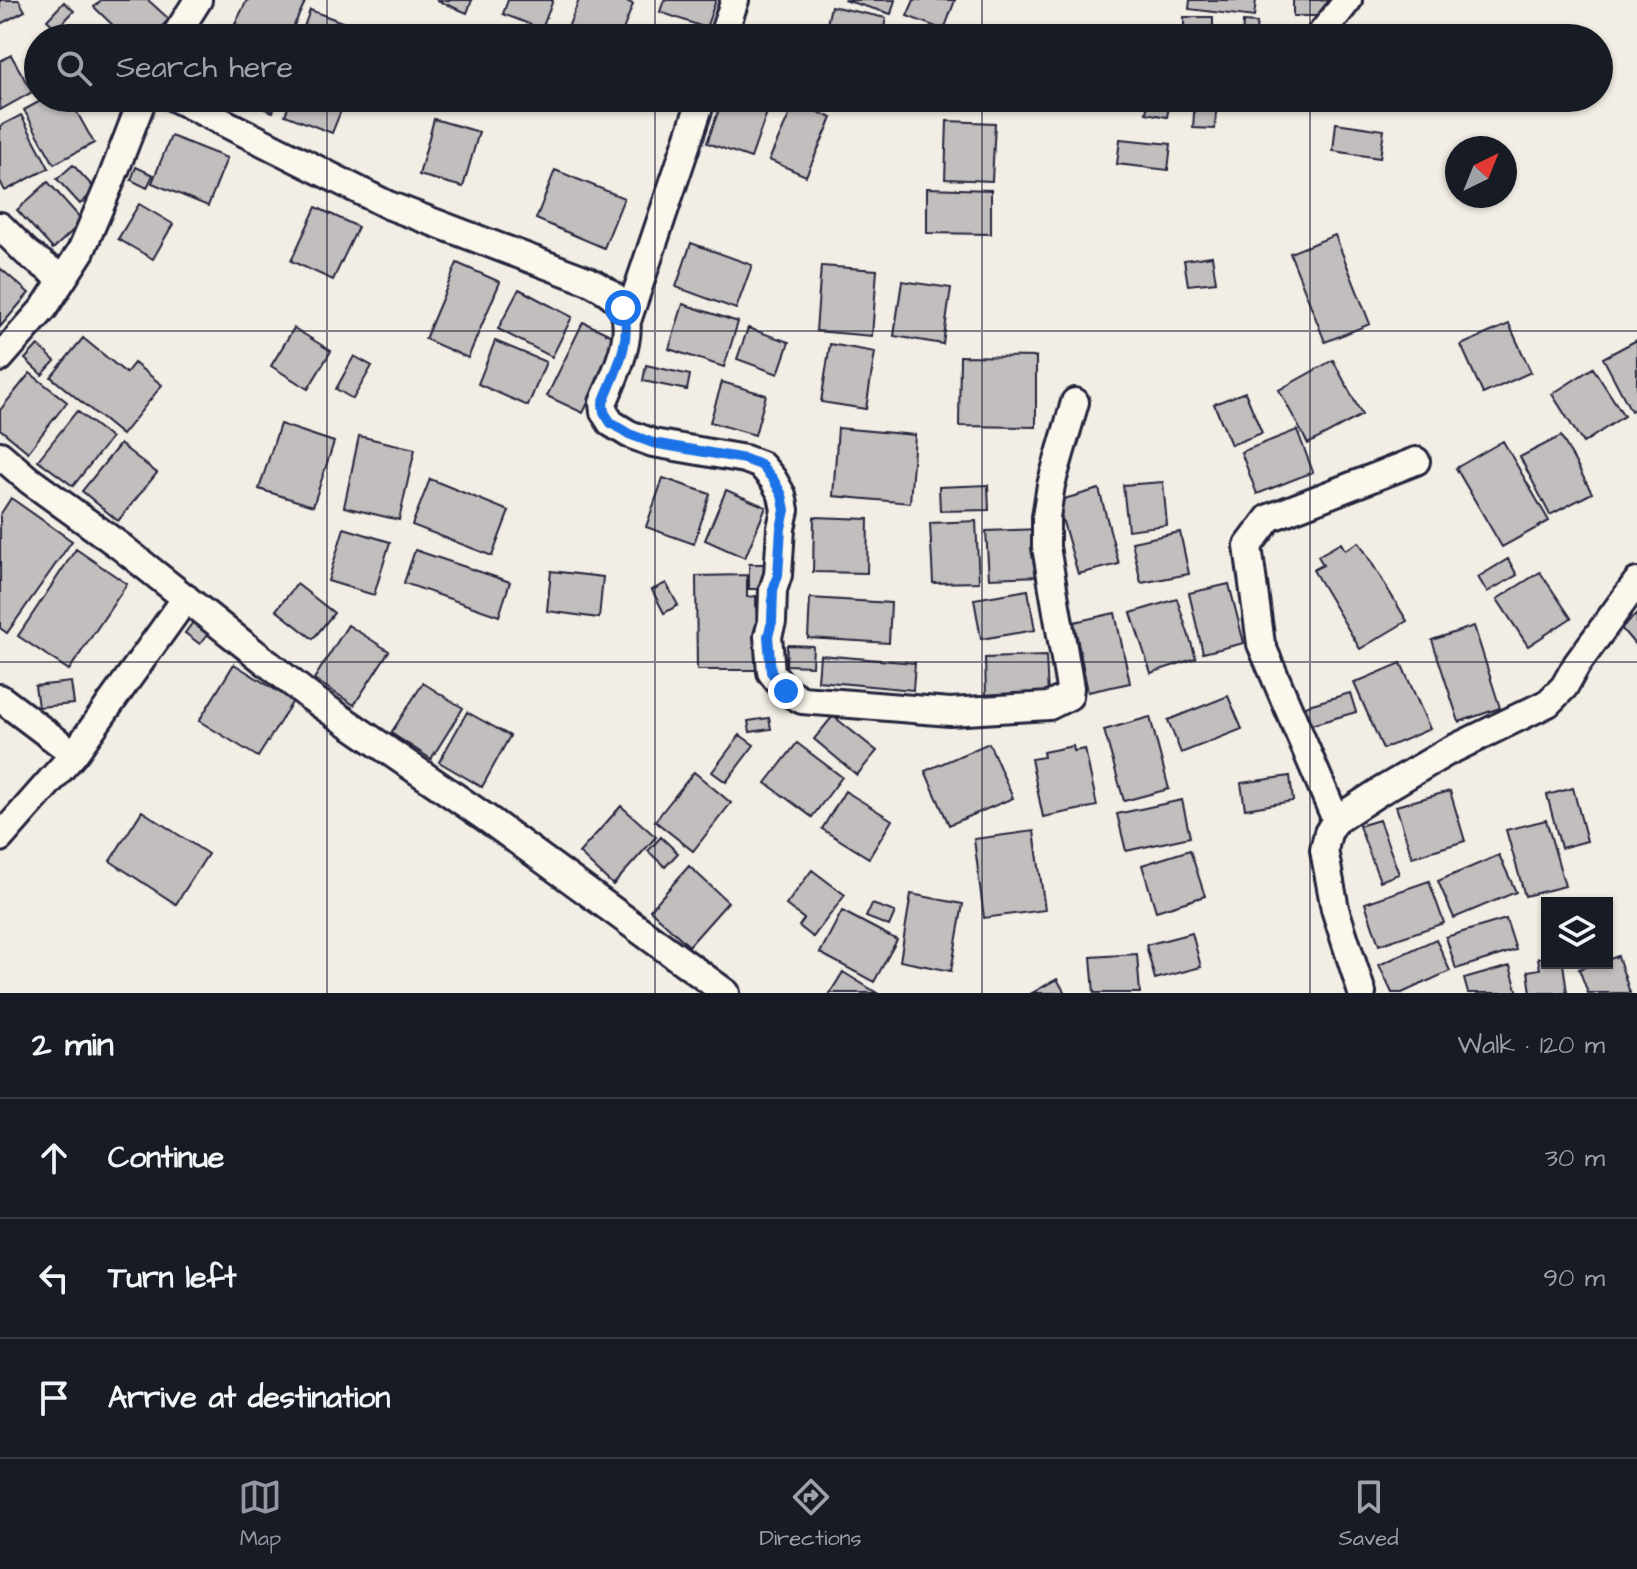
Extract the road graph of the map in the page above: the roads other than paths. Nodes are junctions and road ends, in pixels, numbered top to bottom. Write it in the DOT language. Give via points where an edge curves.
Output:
graph roads {
  1 [pos="198,0"];
  2 [pos="735,0"];
  3 [pos="1348,0"];
  4 [pos="183,24"];
  5 [pos="727,24"];
  6 [pos="1329,24"];
  7 [pos="138,112"];
  8 [pos="203,112"];
  9 [pos="697,112"];
  10 [pos="0,226"];
  11 [pos="63,279"];
  12 [pos="627,321"];
  13 [pos="0,358"];
  14 [pos="1075,402"];
  15 [pos="0,455"];
  16 [pos="1416,461"];
  17 [pos="1637,582"];
  18 [pos="186,598"];
  19 [pos="0,698"];
  20 [pos="74,754"];
  21 [pos="1336,820"];
  22 [pos="0,838"];
  23 [pos="726,993"];
  24 [pos="1362,993"];
  1 -- 4 [label="street"];
  2 -- 5 [label="street"];
  3 -- 6 [label="street"];
  7 -- 11 [label="street" via="81,251"];
  8 -- 12 [label="street" via="388,205 589,281 616,298"];
  9 -- 12 [label="street"];
  10 -- 11 [label="street"];
  11 -- 13 [label="street"];
  12 -- 14 [label="street" via="624,348 603,403 611,423 653,443 761,465 782,495 785,510 768,636 771,672 786,691 802,700 950,712 1049,706 1069,696 1046,517"];
  15 -- 18 [label="street"];
  16 -- 21 [label="street" via="1269,518 1248,546 1261,644"];
  17 -- 21 [label="street" via="1548,703 1447,752"];
  18 -- 20 [label="street"];
  18 -- 23 [label="street" via="310,697"];
  19 -- 20 [label="street"];
  20 -- 22 [label="street"];
  21 -- 24 [label="street" via="1324,850 1335,909"];
}
